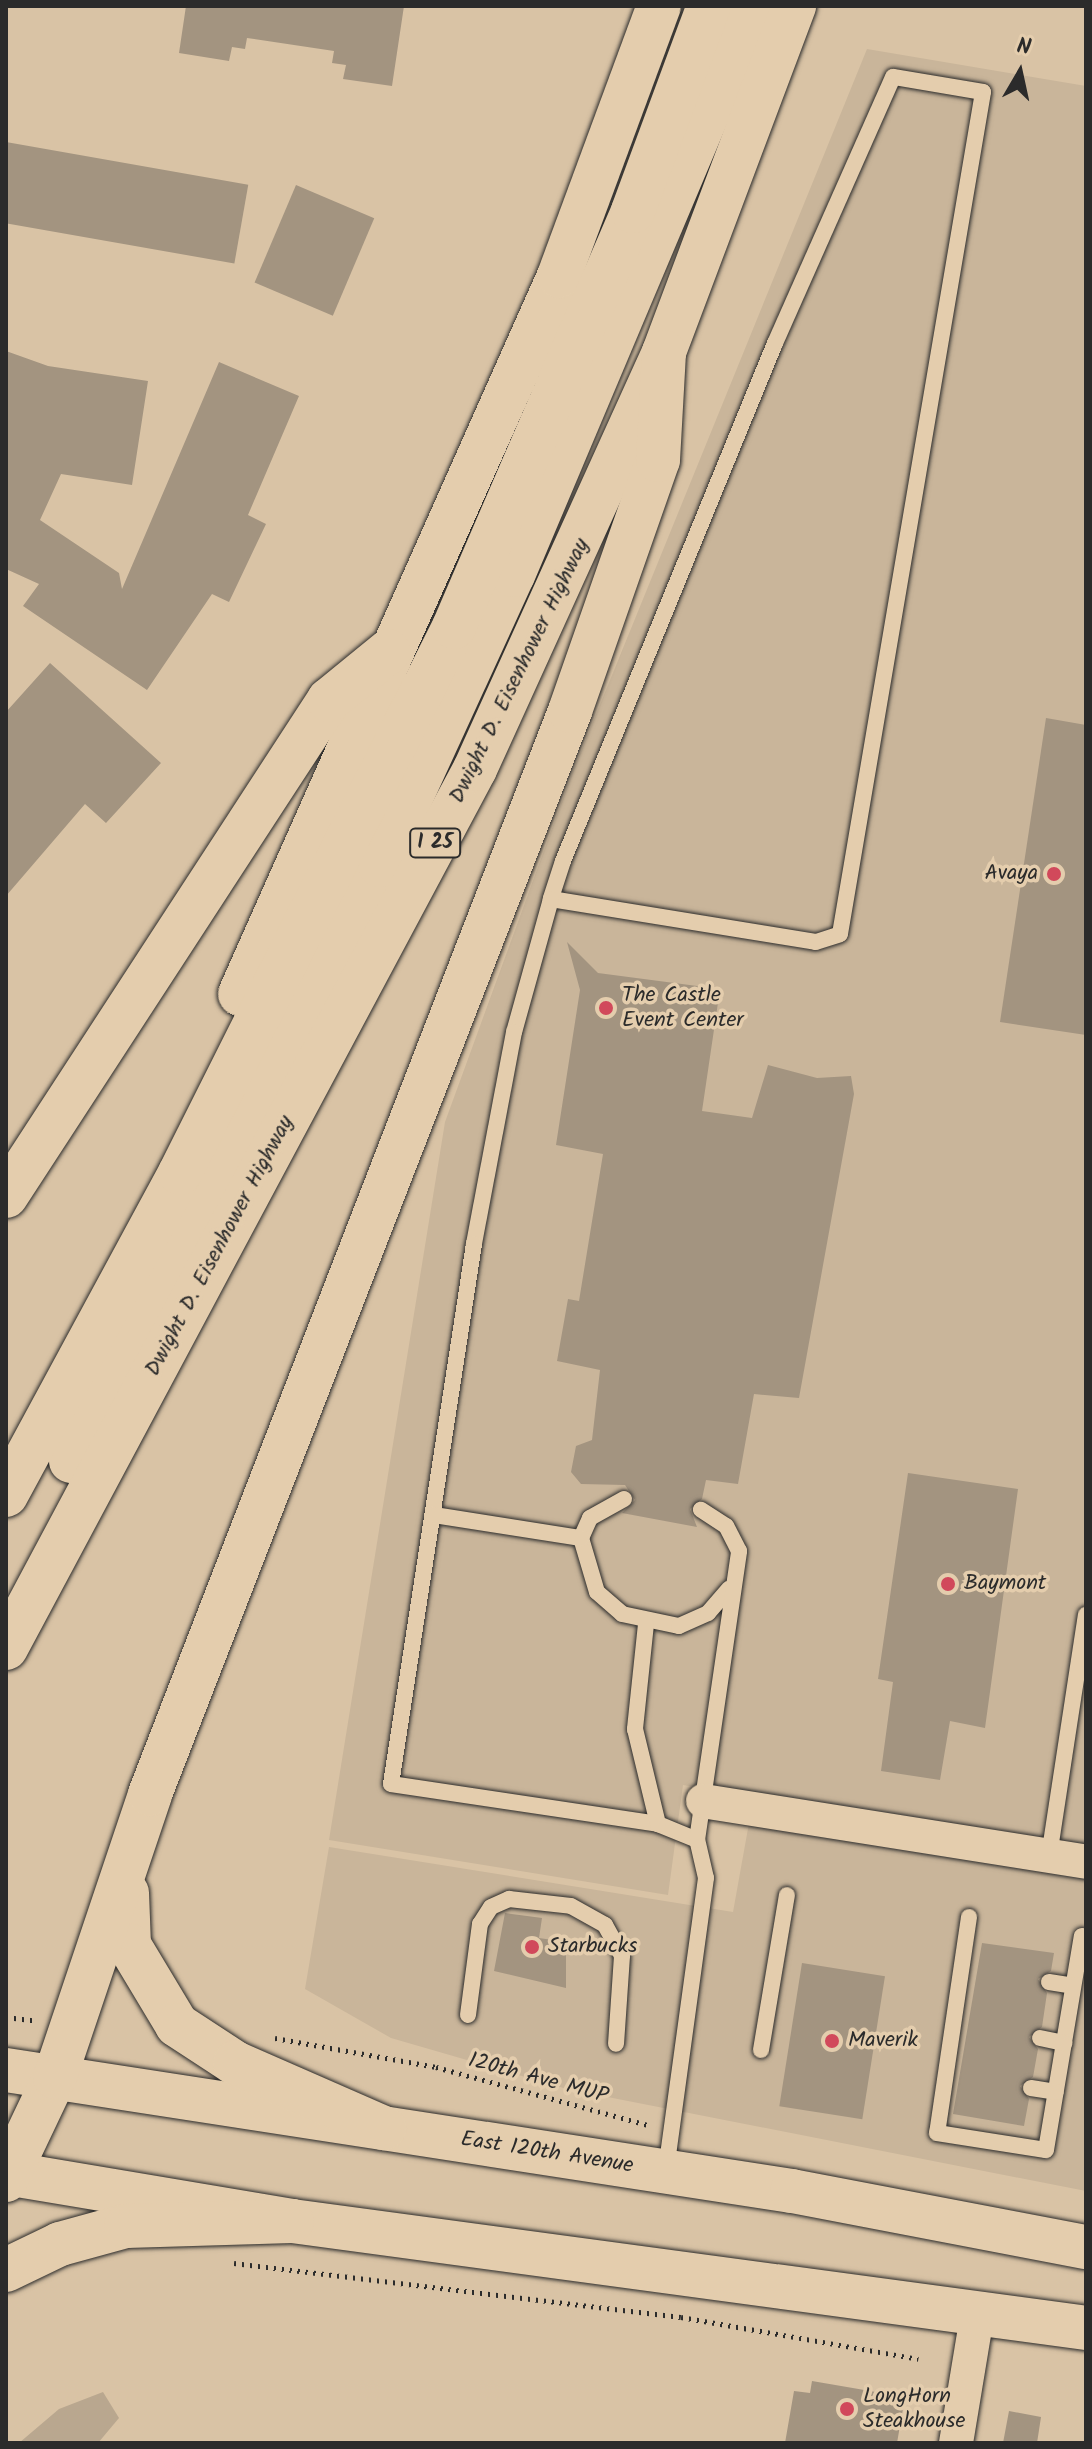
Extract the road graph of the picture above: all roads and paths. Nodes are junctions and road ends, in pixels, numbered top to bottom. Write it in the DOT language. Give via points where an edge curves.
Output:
graph roads {
  1 [pos="659,6"];
  2 [pos="709,6"];
  3 [pos="753,6"];
  4 [pos="794,6"];
  5 [pos="664,352"];
  6 [pos="397,645"];
  7 [pos="551,899"];
  8 [pos="6,1196"];
  9 [pos="6,1443"];
  10 [pos="6,1495"];
  11 [pos="624,1499"];
  12 [pos="701,1510"];
  13 [pos="434,1515"];
  14 [pos="581,1538"];
  15 [pos="6,1587"];
  16 [pos="729,1589"];
  17 [pos="1086,1615"];
  18 [pos="646,1624"];
  19 [pos="6,1648"];
  20 [pos="703,1801"];
  21 [pos="658,1824"];
  22 [pos="697,1840"];
  23 [pos="1049,1856"];
  24 [pos="1086,1862"];
  25 [pos="127,1875"];
  26 [pos="787,1895"];
  27 [pos="969,1917"];
  28 [pos="1082,1936"];
  29 [pos="1049,1982"];
  30 [pos="1073,1986"];
  31 [pos="468,2015"];
  32 [pos="6,2017"];
  33 [pos="75,2020"];
  34 [pos="267,2036"];
  35 [pos="1040,2038"];
  36 [pos="1064,2043"];
  37 [pos="616,2044"];
  38 [pos="761,2050"];
  39 [pos="6,2070"];
  40 [pos="55,2077"];
  41 [pos="1031,2088"];
  42 [pos="1056,2092"];
  43 [pos="384,2128"];
  44 [pos="668,2151"];
  45 [pos="7,2176"];
  46 [pos="292,2221"];
  47 [pos="1086,2247"];
  48 [pos="220,2261"];
  49 [pos="6,2270"];
  50 [pos="978,2310"];
  51 [pos="1086,2328"];
  52 [pos="918,2359"];
  53 [pos="956,2443"];
  1 -- 6 [label="main road" via="559,276"];
  2 -- 10 [label="main road" via="633,211 454,627 180,1173"];
  3 -- 15 [label="main road" via="513,575 380,865"];
  4 -- 5 [label="main road, Dwight D. Eisenhower Highway / I 25"];
  5 -- 19 [label="main road, Dwight D. Eisenhower Highway / I 25" via="475,769"];
  5 -- 25 [label="main road" via="658,460 632,534 155,1781"];
  6 -- 8 [label="main road" via="329,700"];
  6 -- 9 [label="main road" via="306,836 220,1044"];
  7 -- 7 [label="lane" via="775,343 893,77 983,92 840,934 816,942"];
  7 -- 13 [label="lane" via="511,1047"];
  11 -- 14 [label="lane" via="590,1518"];
  12 -- 16 [label="lane" via="726,1526 739,1551"];
  13 -- 14 [label="lane"];
  13 -- 21 [label="lane" via="391,1784"];
  14 -- 18 [label="lane" via="597,1592"];
  16 -- 18 [label="lane" via="708,1613 679,1626"];
  16 -- 20 [label="lane"];
  17 -- 23 [label="lane"];
  18 -- 21 [label="lane" via="635,1729"];
  20 -- 22 [label="lane"];
  20 -- 23 [label="street"];
  21 -- 22 [label="lane"];
  22 -- 44 [label="lane" via="706,1878"];
  23 -- 24 [label="street"];
  25 -- 33 [label="main road"];
  25 -- 43 [label="main road" via="129,1945 177,2025 235,2063"];
  26 -- 38 [label="lane"];
  27 -- 42 [label="lane" via="961,2025 937,2133 1046,2150"];
  28 -- 30 [label="lane"];
  29 -- 30 [label="lane"];
  30 -- 36 [label="lane"];
  31 -- 37 [label="lane" via="480,1924 491,1907 509,1899 571,1906 605,1925 622,1956"];
  32 -- 33 [label="path"];
  33 -- 40 [label="main road"];
  34 -- 44 [label="path, 120th Ave MUP" via="436,2067"];
  35 -- 36 [label="lane"];
  36 -- 42 [label="lane"];
  39 -- 40 [label="main road, East 120th Avenue"];
  40 -- 43 [label="main road, East 120th Avenue"];
  40 -- 45 [label="main road"];
  41 -- 42 [label="lane"];
  43 -- 44 [label="main road, East 120th Avenue"];
  44 -- 47 [label="main road, East 120th Avenue"];
  45 -- 46 [label="main road"];
  46 -- 49 [label="main road" via="126,2226 60,2244"];
  46 -- 50 [label="main road"];
  48 -- 52 [label="path" via="681,2317"];
  50 -- 51 [label="main road"];
  50 -- 53 [label="street"];
}
